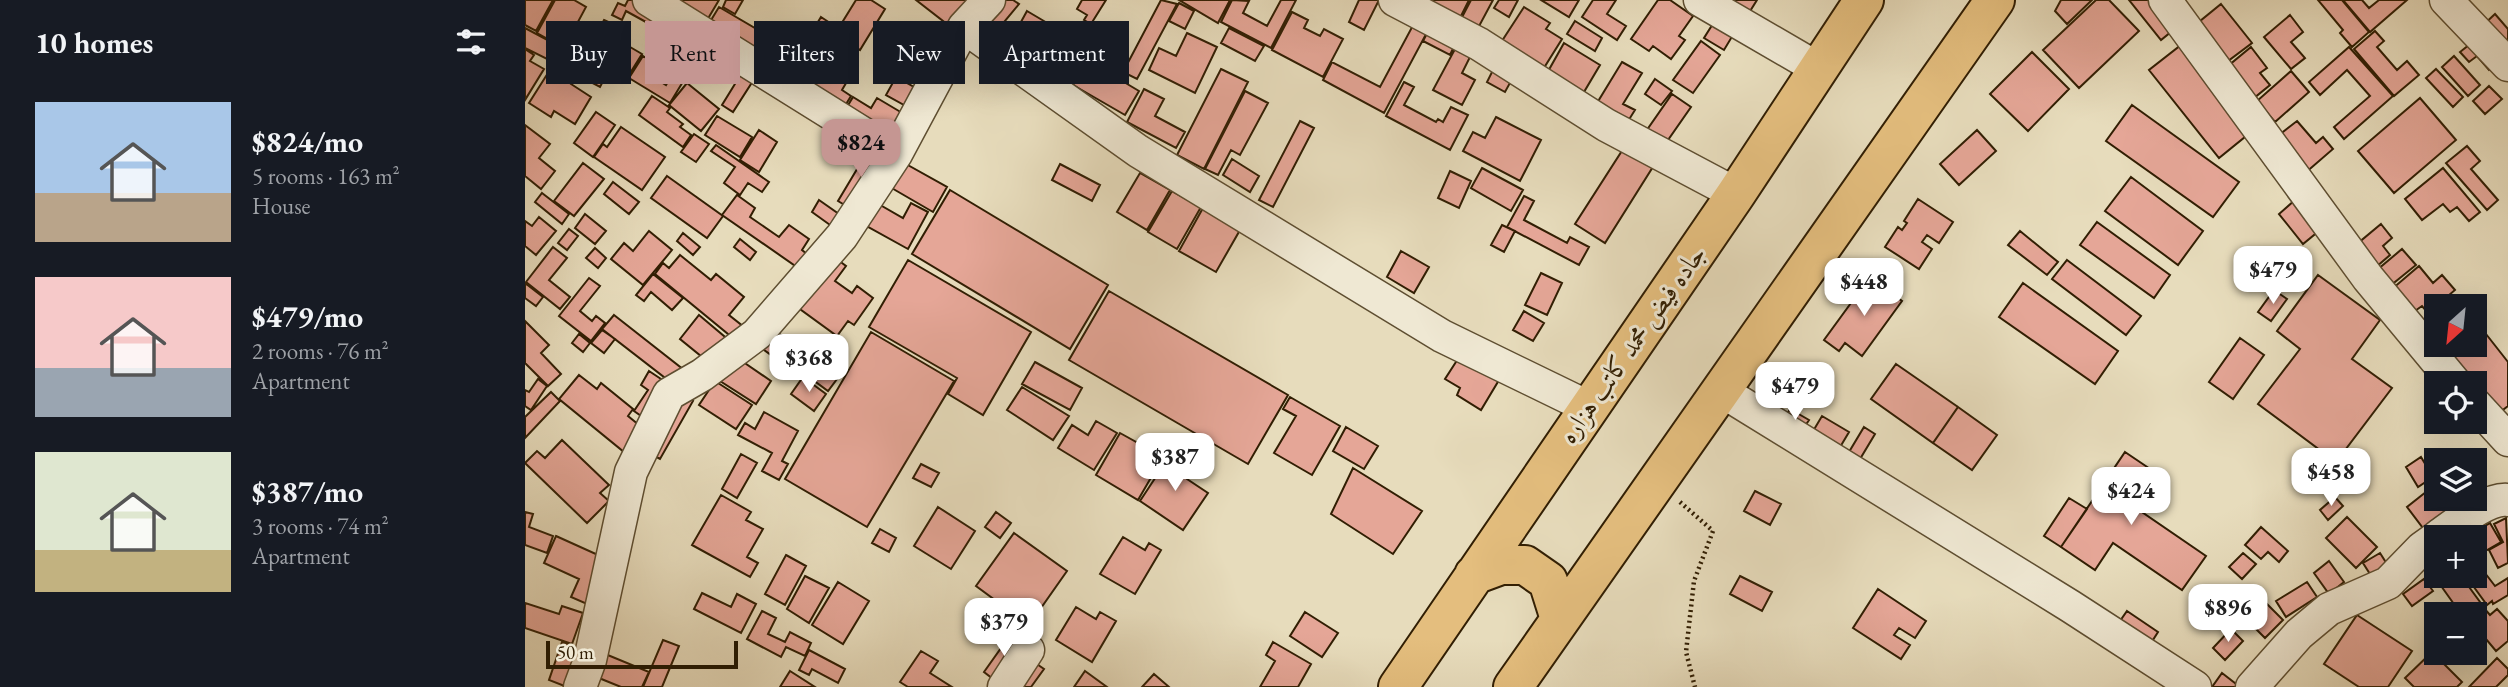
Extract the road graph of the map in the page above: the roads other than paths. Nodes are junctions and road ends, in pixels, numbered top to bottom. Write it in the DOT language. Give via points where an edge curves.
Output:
graph roads {
  1 [pos="649,0"];
  2 [pos="989,0"];
  3 [pos="1395,0"];
  4 [pos="1700,0"];
  5 [pos="1864,0"];
  6 [pos="1994,0"];
  7 [pos="2165,0"];
  8 [pos="2446,0"];
  9 [pos="965,26"];
  10 [pos="965,28"];
  11 [pos="2508,65"];
  12 [pos="1817,68"];
  13 [pos="933,84"];
  14 [pos="896,153"];
  15 [pos="1736,194"];
  16 [pos="2445,371"];
  17 [pos="1720,390"];
  18 [pos="1588,407"];
  19 [pos="2487,417"];
  20 [pos="2508,440"];
  21 [pos="2508,500"];
  22 [pos="2455,525"];
  23 [pos="2424,547"];
  24 [pos="1474,575"];
  25 [pos="1560,619"];
  26 [pos="1028,650"];
  27 [pos="580,687"];
  28 [pos="1004,687"];
  29 [pos="1398,687"];
  30 [pos="1513,687"];
  31 [pos="2195,687"];
  32 [pos="2252,687"];
  1 -- 14 [label="street"];
  2 -- 9 [label="street"];
  3 -- 15 [label="street" via="1479,44 1606,125"];
  4 -- 12 [label="street"];
  5 -- 12 [label="main road, جاده فیض محمد کاتب هزاره"];
  6 -- 17 [label="main road"];
  7 -- 16 [label="street" via="2368,278"];
  8 -- 11 [label="street"];
  10 -- 18 [label="street" via="1138,151 1441,336"];
  12 -- 15 [label="main road, جاده فیض محمد کاتب هزاره"];
  13 -- 14 [label="street"];
  14 -- 27 [label="street" via="842,236 757,334 702,376 669,394 631,472"];
  15 -- 18 [label="main road, جاده فیض محمد کاتب هزاره"];
  17 -- 25 [label="main road"];
  17 -- 31 [label="street"];
  18 -- 24 [label="main road, جاده فیض محمد کاتب هزاره"];
  19 -- 20 [label="street"];
  21 -- 22 [label="street" via="2499,499"];
  23 -- 32 [label="street" via="2388,583 2329,609 2299,634"];
  24 -- 25 [label="main road" via="1501,565 1525,565 1548,581"];
  24 -- 29 [label="main road, جاده فیض محمد کاتب هزاره"];
  25 -- 30 [label="main road"];
  26 -- 28 [label="street"];
}
